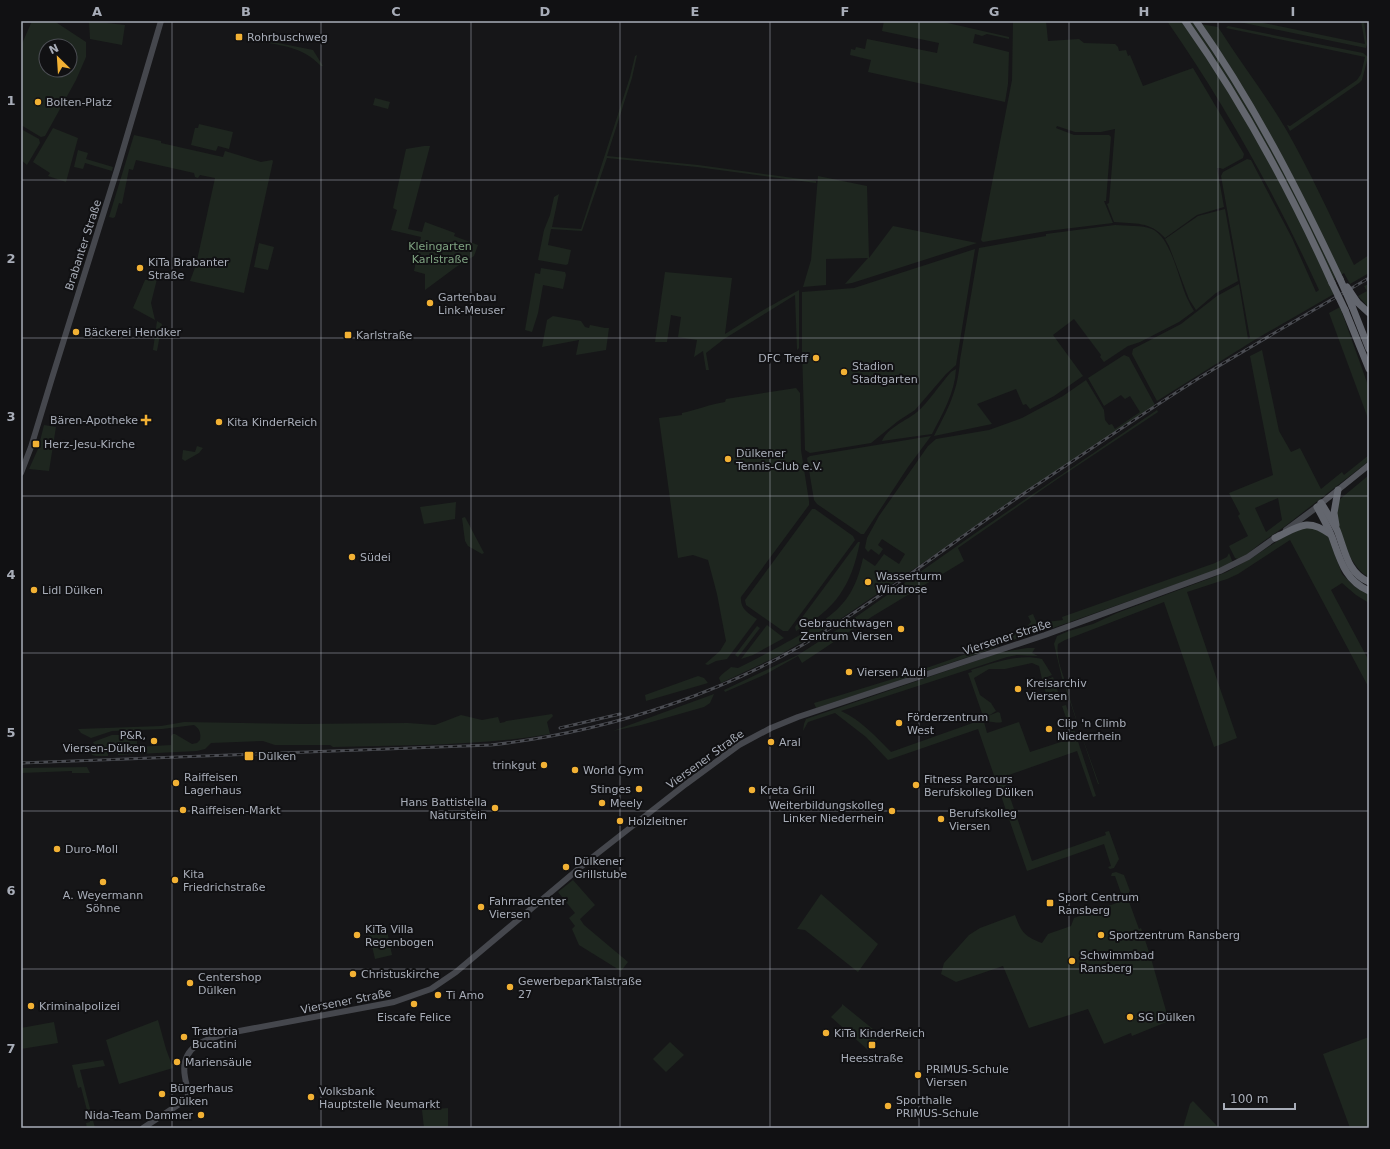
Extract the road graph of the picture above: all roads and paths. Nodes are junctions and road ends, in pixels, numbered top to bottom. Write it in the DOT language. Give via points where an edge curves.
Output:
graph roads {
  1 [pos="161,21"];
  2 [pos="1185,21"];
  3 [pos="1196,21"];
  4 [pos="1354,304"];
  5 [pos="1369,313"];
  6 [pos="1369,348"];
  7 [pos="1369,369"];
  8 [pos="1369,465"];
  9 [pos="21,473"];
  10 [pos="1338,490"];
  11 [pos="1319,505"];
  12 [pos="1334,533"];
  13 [pos="1275,538"];
  14 [pos="1369,582"];
  15 [pos="1369,591"];
  16 [pos="143,1128"];
  1 -- 9 [label="main road, Brabanter Straße" via="115,178"];
  2 -- 7 [label="highway, bridge" via="1266,149 1309,232"];
  3 -- 4 [label="highway, bridge" via="1273,145"];
  4 -- 5 [label="highway"];
  4 -- 6 [label="highway"];
  8 -- 10 [label="main road"];
  10 -- 11 [label="main road"];
  10 -- 12 [label="highway"];
  11 -- 12 [label="highway"];
  11 -- 13 [label="main road, Viersener Straße"];
  12 -- 13 [label="highway" via="1310,524 1302,525"];
  12 -- 14 [label="highway" via="1349,565 1356,574"];
  12 -- 15 [label="highway" via="1344,570 1352,580"];
  13 -- 16 [label="main road, Viersener Straße" via="1236,564 1204,577 1044,635 771,728 740,745 686,784 589,860 456,972 431,989 394,1002 214,1036 192,1049 187,1054 184,1066 188,1097"];
}
